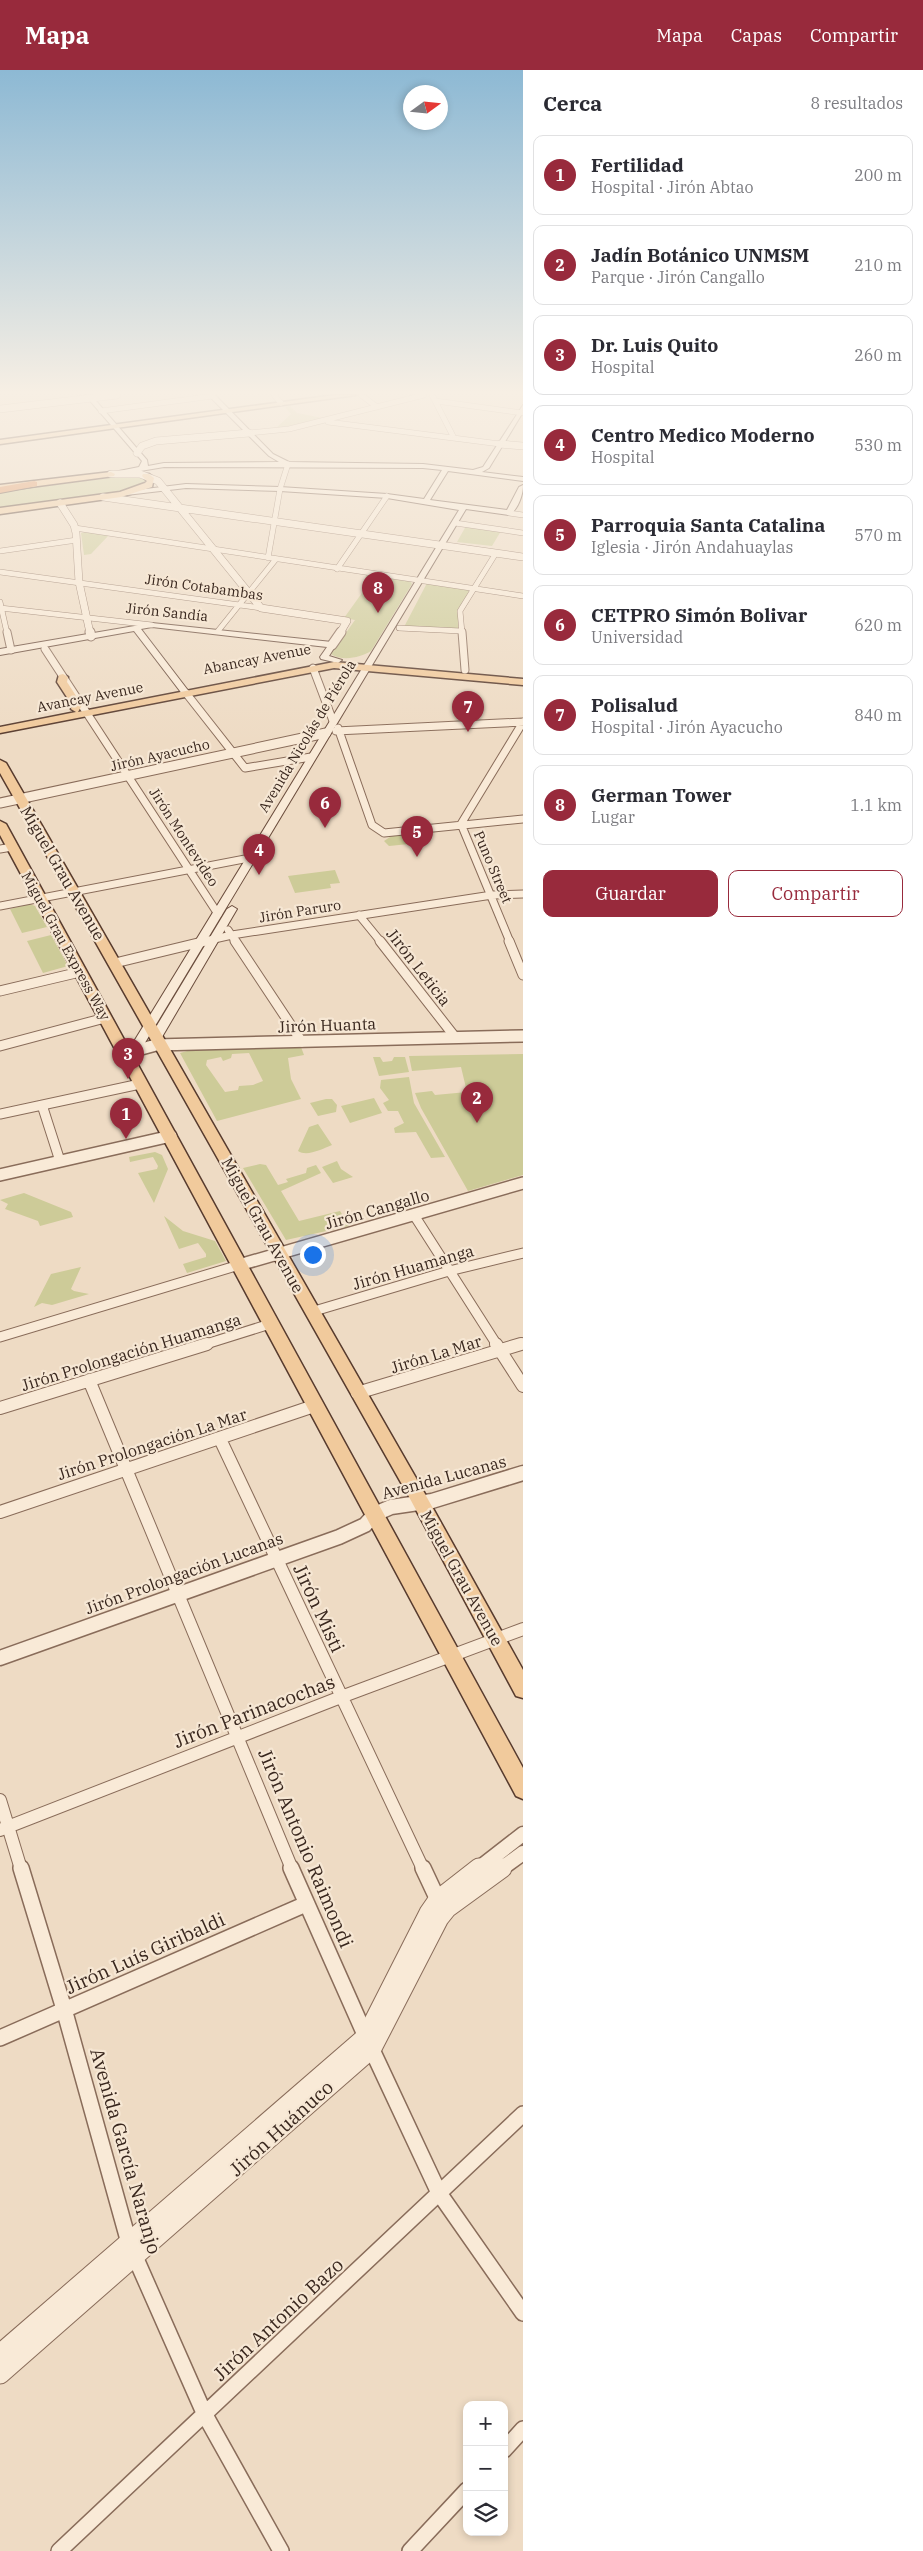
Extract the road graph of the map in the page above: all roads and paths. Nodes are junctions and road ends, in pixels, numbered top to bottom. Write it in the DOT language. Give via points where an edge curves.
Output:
graph roads {
  1 [pos="65,511"];
  2 [pos="182,511"];
  3 [pos="197,511"];
  4 [pos="277,511"];
  5 [pos="376,511"];
  6 [pos="463,511"];
  7 [pos="468,511"];
  8 [pos="493,511"];
  9 [pos="509,513"];
  10 [pos="523,515"];
  11 [pos="187,518"];
  12 [pos="276,522"];
  13 [pos="458,524"];
  14 [pos="75,528"];
  15 [pos="361,533"];
  16 [pos="523,533"];
  17 [pos="77,540"];
  18 [pos="444,545"];
  19 [pos="0,550"];
  20 [pos="214,550"];
  21 [pos="496,553"];
  22 [pos="523,557"];
  23 [pos="268,558"];
  24 [pos="276,559"];
  25 [pos="337,569"];
  26 [pos="0,572"];
  27 [pos="423,581"];
  28 [pos="79,582"];
  29 [pos="474,589"];
  30 [pos="249,593"];
  31 [pos="523,596"];
  32 [pos="239,605"];
  33 [pos="0,606"];
  34 [pos="261,608"];
  35 [pos="86,617"];
  36 [pos="152,625"];
  37 [pos="170,626"];
  38 [pos="399,628"];
  39 [pos="137,630"];
  40 [pos="218,631"];
  41 [pos="461,631"];
  42 [pos="91,636"];
  43 [pos="69,642"];
  44 [pos="0,643"];
  45 [pos="332,645"];
  46 [pos="10,647"];
  47 [pos="45,649"];
  48 [pos="0,652"];
  49 [pos="0,657"];
  50 [pos="338,660"];
  51 [pos="373,664"];
  52 [pos="313,668"];
  53 [pos="465,670"];
  54 [pos="523,676"];
  55 [pos="63,677"];
  56 [pos="523,682"];
  57 [pos="184,691"];
  58 [pos="82,710"];
  59 [pos="523,722"];
  60 [pos="0,724"];
  61 [pos="334,729"];
  62 [pos="0,730"];
  63 [pos="232,753"];
  64 [pos="311,757"];
  65 [pos="0,763"];
  66 [pos="128,776"];
  67 [pos="19,799"];
  68 [pos="0,803"];
  69 [pos="523,819"];
  70 [pos="0,824"];
  71 [pos="461,824"];
  72 [pos="6,848"];
  73 [pos="265,855"];
  74 [pos="253,857"];
  75 [pos="188,869"];
  76 [pos="70,891"];
  77 [pos="523,894"];
  78 [pos="492,895"];
  79 [pos="42,896"];
  80 [pos="0,906"];
  81 [pos="359,915"];
  82 [pos="221,918"];
  83 [pos="232,935"];
  84 [pos="214,939"];
  85 [pos="200,942"];
  86 [pos="115,962"];
  87 [pos="80,972"];
  88 [pos="523,975"];
  89 [pos="0,991"];
  90 [pos="168,994"];
  91 [pos="181,996"];
  92 [pos="106,1018"];
  93 [pos="154,1036"];
  94 [pos="523,1036"];
  95 [pos="455,1037"];
  96 [pos="302,1042"];
  97 [pos="0,1046"];
  98 [pos="131,1056"];
  99 [pos="140,1084"];
  100 [pos="42,1105"];
  101 [pos="0,1114"];
  102 [pos="171,1136"];
  103 [pos="60,1161"];
  104 [pos="0,1175"];
  105 [pos="523,1184"];
  106 [pos="414,1215"];
  107 [pos="523,1253"];
  108 [pos="276,1254"];
  109 [pos="242,1264"];
  110 [pos="449,1271"];
  111 [pos="311,1312"];
  112 [pos="270,1324"];
  113 [pos="0,1337"];
  114 [pos="523,1343"];
  115 [pos="500,1350"];
  116 [pos="89,1380"];
  117 [pos="523,1386"];
  118 [pos="357,1393"];
  119 [pos="314,1406"];
  120 [pos="0,1408"];
  121 [pos="220,1439"];
  122 [pos="125,1469"];
  123 [pos="523,1473"];
  124 [pos="420,1502"];
  125 [pos="0,1512"];
  126 [pos="375,1514"];
  127 [pos="274,1558"];
  128 [pos="179,1592"];
  129 [pos="523,1629"];
  130 [pos="496,1639"];
  131 [pos="452,1657"];
  132 [pos="0,1658"];
  133 [pos="523,1689"];
  134 [pos="341,1697"];
  135 [pos="238,1737"];
  136 [pos="523,1789"];
  137 [pos="0,1800"];
  138 [pos="4,1829"];
  139 [pos="523,1834"];
  140 [pos="523,1853"];
  141 [pos="438,1900"];
  142 [pos="306,1904"];
  143 [pos="64,2009"];
  144 [pos="0,2038"];
  145 [pos="369,2042"];
  146 [pos="523,2114"];
  147 [pos="440,2193"];
  148 [pos="132,2250"];
  149 [pos="523,2313"];
  150 [pos="0,2354"];
  151 [pos="0,2374"];
  152 [pos="205,2415"];
  153 [pos="523,2430"];
  154 [pos="508,2446"];
  155 [pos="466,2491"];
  156 [pos="59,2551"];
  157 [pos="281,2551"];
  158 [pos="410,2551"];
  1 -- 14 [label="street"];
  2 -- 11 [label="street"];
  3 -- 11 [label="street"];
  3 -- 12 [label="street"];
  4 -- 12 [label="street"];
  5 -- 15 [label="street"];
  6 -- 13 [label="main road, Avenida Nicolás de Piérola"];
  7 -- 13 [label="main road, Avenida Nicolás de Piérola"];
  8 -- 9 [label="main road"];
  9 -- 10 [label="street"];
  11 -- 20 [label="street"];
  12 -- 15 [label="street"];
  12 -- 23 [label="street"];
  13 -- 16 [label="street"];
  13 -- 18 [label="main road, Avenida Nicolás de Piérola"];
  14 -- 17 [label="street"];
  14 -- 20 [label="street"];
  15 -- 18 [label="street"];
  15 -- 25 [label="street"];
  17 -- 19 [label="street"];
  17 -- 28 [label="street"];
  18 -- 21 [label="street"];
  18 -- 27 [label="main road, Avenida Nicolás de Piérola"];
  20 -- 23 [label="street"];
  20 -- 30 [label="street"];
  21 -- 22 [label="street"];
  21 -- 29 [label="street"];
  23 -- 24 [label="street"];
  24 -- 25 [label="street"];
  24 -- 30 [label="street"];
  25 -- 27 [label="street"];
  26 -- 28 [label="street, Jirón Cotabambas"];
  27 -- 29 [label="street"];
  27 -- 38 [label="main road, Avenida Nicolás de Piérola"];
  27 -- 51 [label="main road, Avenida Nicolás de Piérola"];
  28 -- 32 [label="street, Jirón Cotabambas"];
  28 -- 35 [label="street"];
  29 -- 31 [label="street"];
  29 -- 41 [label="street" via="460,611"];
  30 -- 32 [label="street"];
  30 -- 34 [label="street"];
  32 -- 34 [label="street, Jirón Cotabambas"];
  32 -- 40 [label="street"];
  33 -- 35 [label="street, Jirón Sandía"];
  33 -- 46 [label="street"];
  34 -- 45 [label="street, Jirón Cotabambas" via="346,620 348,623"];
  35 -- 36 [label="street, Jirón Sandía"];
  35 -- 42 [label="street"];
  36 -- 37 [label="main road, Jirón Sandía"];
  36 -- 39 [label="main road"];
  37 -- 39 [label="main road"];
  37 -- 40 [label="main road, Jirón Sandía"];
  38 -- 41 [label="street"];
  38 -- 51 [label="main road, Avenida Nicolás de Piérola"];
  39 -- 42 [label="main road"];
  39 -- 43 [label="main road"];
  39 -- 57 [label="main road"];
  40 -- 45 [label="main road, Jirón Sandía"];
  41 -- 53 [label="street"];
  42 -- 43 [label="main road"];
  43 -- 46 [label="main road"];
  43 -- 47 [label="main road"];
  44 -- 46 [label="street"];
  45 -- 50 [label="main road" via="324,657"];
  46 -- 48 [label="main road"];
  47 -- 49 [label="main road"];
  47 -- 55 [label="street"];
  50 -- 51 [label="main road, Abancay Avenue"];
  50 -- 57 [label="main road, Abancay Avenue"];
  51 -- 52 [label="main road, Abancay Avenue"];
  51 -- 53 [label="main road, Abancay Avenue"];
  51 -- 56 [label="main road, Abancay Avenue"];
  51 -- 61 [label="main road, Avenida Nicolás de Piérola"];
  52 -- 57 [label="main road, Abancay Avenue"];
  52 -- 61 [label="street"];
  53 -- 54 [label="main road, Abancay Avenue"];
  55 -- 58 [label="main road" via="62,682"];
  57 -- 58 [label="main road, Avancay Avenue"];
  57 -- 63 [label="street"];
  58 -- 60 [label="main road"];
  58 -- 62 [label="main road, Avancay Avenue"];
  58 -- 66 [label="street, Jirón Montevideo"];
  59 -- 61 [label="street, Jirón Ayacucho"];
  59 -- 71 [label="street, Puno Street"];
  61 -- 63 [label="street, Jirón Ayacucho"];
  61 -- 64 [label="main road, Avenida Nicolás de Piérola"];
  61 -- 71 [label="street" via="372,825 384,833"];
  61 -- 73 [label="main road, Avenida Nicolás de Piérola"];
  63 -- 64 [label="street" via="245,768"];
  63 -- 66 [label="street, Jirón Ayacucho"];
  64 -- 74 [label="main road, Avenida Nicolás de Piérola"];
  65 -- 67 [label="main road, Miguel Grau Avenue"];
  66 -- 67 [label="street, Jirón Ayacucho"];
  66 -- 75 [label="street, Jirón Montevideo"];
  67 -- 68 [label="street, Jirón Ayacucho"];
  67 -- 76 [label="main road, Miguel Grau Avenue"];
  69 -- 71 [label="street"];
  70 -- 72 [label="main road, Miguel Grau Express Way"];
  71 -- 78 [label="street, Puno Street"];
  72 -- 79 [label="main road, Miguel Grau Express Way"];
  73 -- 74 [label="street"];
  73 -- 82 [label="main road, Avenida Nicolás de Piérola"];
  74 -- 75 [label="street"];
  74 -- 82 [label="main road, Avenida Nicolás de Piérola"];
  75 -- 76 [label="street"];
  75 -- 82 [label="street, Jirón Montevideo"];
  76 -- 79 [label="street"];
  76 -- 86 [label="main road, Miguel Grau Avenue"];
  77 -- 78 [label="street, Jirón Paruro"];
  78 -- 81 [label="street, Jirón Paruro"];
  78 -- 88 [label="street, Puno Street"];
  79 -- 80 [label="street"];
  79 -- 87 [label="main road, Miguel Grau Express Way"];
  81 -- 83 [label="street, Jirón Paruro"];
  81 -- 95 [label="street, Jirón Leticia"];
  82 -- 83 [label="street, Jirón Montevideo"];
  82 -- 84 [label="main road, Avenida Nicolás de Piérola"];
  82 -- 85 [label="main road, Avenida Nicolás de Piérola"];
  83 -- 84 [label="street, Jirón Paruro"];
  83 -- 96 [label="street, Jirón Montevideo"];
  84 -- 85 [label="street, Jirón Paruro"];
  84 -- 91 [label="main road, Avenida Nicolás de Piérola"];
  85 -- 86 [label="street, Jirón Paruro"];
  85 -- 90 [label="main road, Avenida Nicolás de Piérola"];
  86 -- 93 [label="main road, Miguel Grau Avenue"];
  87 -- 89 [label="street"];
  87 -- 92 [label="main road, Miguel Grau Express Way"];
  90 -- 91 [label="main road"];
  90 -- 93 [label="main road, Avenida Nicolás de Piérola"];
  91 -- 93 [label="main road, Avenida Nicolás de Piérola"];
  92 -- 97 [label="street"];
  92 -- 98 [label="main road, Miguel Grau Express Way"];
  93 -- 96 [label="street, Jirón Huanta"];
  93 -- 98 [label="main road, Avenida Nicolás de Piérola"];
  93 -- 98 [label="street, Jirón Huanta"];
  93 -- 108 [label="main road, Miguel Grau Avenue"];
  94 -- 95 [label="street, Jirón Huanta"];
  95 -- 96 [label="street, Jirón Huanta"];
  98 -- 99 [label="main road"];
  99 -- 100 [label="street"];
  99 -- 102 [label="main road"];
  100 -- 101 [label="street"];
  100 -- 103 [label="street"];
  102 -- 103 [label="street"];
  102 -- 109 [label="main road"];
  103 -- 104 [label="street"];
  105 -- 106 [label="street, Jirón Cangallo"];
  106 -- 108 [label="street, Jirón Cangallo"];
  106 -- 110 [label="street"];
  107 -- 110 [label="street, Jirón Huamanga"];
  108 -- 109 [label="street, Jirón Cangallo"];
  108 -- 111 [label="main road, Miguel Grau Avenue"];
  109 -- 112 [label="main road"];
  109 -- 113 [label="street"];
  110 -- 111 [label="street, Jirón Huamanga"];
  110 -- 115 [label="street"];
  111 -- 118 [label="main road, Miguel Grau Avenue"];
  112 -- 116 [label="street, Jirón Prolongación Huamanga"];
  112 -- 119 [label="main road"];
  114 -- 115 [label="street, Jirón La Mar"];
  115 -- 117 [label="street"];
  115 -- 118 [label="street, Jirón La Mar"];
  116 -- 120 [label="street, Jirón Prolongación Huamanga"];
  116 -- 122 [label="street, Jirón Antonio Raimondi"];
  118 -- 124 [label="main road, Miguel Grau Avenue"];
  119 -- 121 [label="street, Jirón Prolongación La Mar"];
  119 -- 126 [label="main road"];
  121 -- 122 [label="street, Jirón Prolongación La Mar"];
  121 -- 127 [label="street, Jirón Misti"];
  122 -- 125 [label="street, Jirón Prolongación La Mar"];
  122 -- 128 [label="street, Jirón Antonio Raimondi"];
  123 -- 124 [label="street, Avenida Lucanas"];
  124 -- 126 [label="street, Avenida Lucanas" via="400,1504"];
  124 -- 130 [label="main road, Miguel Grau Avenue"];
  126 -- 127 [label="street, Jirón Prolongación Lucanas" via="365,1525 339,1537"];
  126 -- 131 [label="main road"];
  127 -- 128 [label="street, Jirón Prolongación Lucanas"];
  127 -- 134 [label="street, Jirón Misti"];
  128 -- 132 [label="street, Jirón Prolongación Lucanas"];
  128 -- 135 [label="street, Jirón Antonio Raimondi"];
  129 -- 130 [label="street, Jirón Parinacochas"];
  130 -- 131 [label="street, Jirón Parinacochas"];
  130 -- 133 [label="main road, Miguel Grau Avenue"];
  131 -- 134 [label="street, Jirón Parinacochas"];
  131 -- 136 [label="main road"];
  134 -- 135 [label="street, Jirón Parinacochas"];
  134 -- 141 [label="street, Jirón Misti"];
  135 -- 138 [label="street, Jirón Parinacochas"];
  135 -- 142 [label="street, Jirón Antonio Raimondi"];
  137 -- 138 [label="street, Avenida García Naranjo"];
  138 -- 143 [label="street, Avenida García Naranjo"];
  139 -- 141 [label="street, Jirón Huánuco"];
  140 -- 145 [label="street, Jirón Huánuco" via="443,1913"];
  141 -- 145 [label="street, Jirón Huánuco"];
  142 -- 143 [label="street, Jirón Luís Giribaldi"];
  142 -- 145 [label="street, Jirón Antonio Raimondi"];
  143 -- 144 [label="street, Jirón Luís Giribaldi"];
  143 -- 148 [label="street, Avenida García Naranjo"];
  145 -- 147 [label="street, Jirón Antonio Raimondi"];
  145 -- 148 [label="street, Jirón Huánuco"];
  146 -- 147 [label="street, Jirón Antonio Bazo"];
  147 -- 149 [label="street, Jirón Antonio Raimondi"];
  147 -- 152 [label="street, Jirón Antonio Bazo"];
  148 -- 150 [label="street, Jirón Huánuco"];
  148 -- 151 [label="street, Jirón Huánuco"];
  148 -- 152 [label="street, Avenida García Naranjo"];
  152 -- 156 [label="street, Jirón Antonio Bazo"];
  152 -- 157 [label="street, Avenida García Naranjo"];
  153 -- 154 [label="street"];
  155 -- 158 [label="street"];
}
